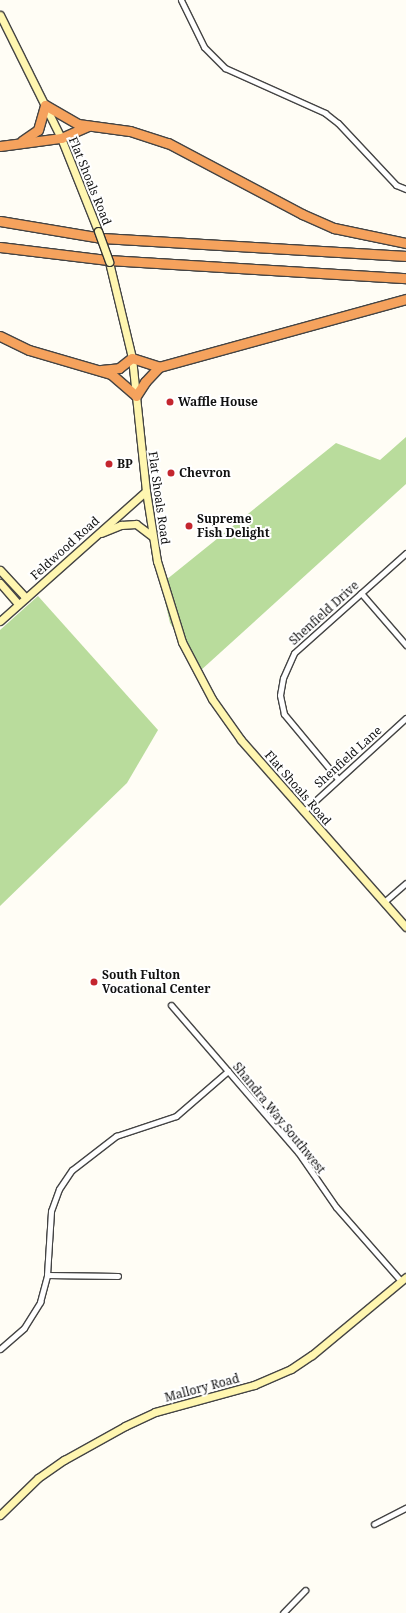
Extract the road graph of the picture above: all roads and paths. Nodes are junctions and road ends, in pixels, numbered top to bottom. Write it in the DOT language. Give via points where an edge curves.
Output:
graph roads {
  1 [pos="181,0"];
  2 [pos="0,15"];
  3 [pos="45,105"];
  4 [pos="88,126"];
  5 [pos="61,138"];
  6 [pos="22,141"];
  7 [pos="0,146"];
  8 [pos="406,189"];
  9 [pos="0,221"];
  10 [pos="406,243"];
  11 [pos="0,246"];
  12 [pos="406,256"];
  13 [pos="406,278"];
  14 [pos="406,299"];
  15 [pos="0,336"];
  16 [pos="132,358"];
  17 [pos="159,367"];
  18 [pos="101,370"];
  19 [pos="136,396"];
  20 [pos="146,491"];
  21 [pos="95,536"];
  22 [pos="153,537"];
  23 [pos="406,553"];
  24 [pos="0,570"];
  25 [pos="0,583"];
  26 [pos="362,593"];
  27 [pos="26,598"];
  28 [pos="18,604"];
  29 [pos="0,621"];
  30 [pos="406,645"];
  31 [pos="406,718"];
  32 [pos="338,779"];
  33 [pos="304,811"];
  34 [pos="406,883"];
  35 [pos="384,902"];
  36 [pos="406,927"];
  37 [pos="171,1005"];
  38 [pos="228,1071"];
  39 [pos="47,1275"];
  40 [pos="118,1276"];
  41 [pos="404,1279"];
  42 [pos="0,1349"];
  43 [pos="406,1508"];
  44 [pos="0,1515"];
  45 [pos="374,1524"];
  46 [pos="305,1590"];
  47 [pos="283,1613"];
  1 -- 8 [label="street" via="204,46 225,68 325,113 343,128 396,185"];
  2 -- 3 [label="street, Flat Shoals Road"];
  3 -- 4 [label="highway" via="72,121"];
  3 -- 5 [label="street, Flat Shoals Road"];
  3 -- 6 [label="highway" via="38,130"];
  4 -- 5 [label="highway"];
  4 -- 10 [label="highway" via="130,131 168,143 334,228"];
  5 -- 6 [label="highway"];
  5 -- 16 [label="street, Flat Shoals Road, bridge" via="90,204 115,283"];
  6 -- 7 [label="highway"];
  9 -- 12 [label="highway" via="102,238"];
  11 -- 13 [label="highway" via="108,260"];
  14 -- 17 [label="highway"];
  15 -- 18 [label="highway" via="28,350"];
  16 -- 17 [label="highway"];
  16 -- 18 [label="highway" via="119,368"];
  16 -- 19 [label="street, Flat Shoals Road"];
  17 -- 19 [label="highway"];
  18 -- 19 [label="highway" via="111,374"];
  19 -- 20 [label="street, Flat Shoals Road"];
  20 -- 21 [label="street, Feldwood Road"];
  20 -- 22 [label="street, Flat Shoals Road"];
  21 -- 22 [label="street" via="121,524 136,524"];
  21 -- 27 [label="street, Feldwood Road"];
  22 -- 33 [label="street, Flat Shoals Road" via="172,615 194,666 241,740"];
  23 -- 26 [label="street, Shenfield Drive"];
  24 -- 27 [label="street"];
  25 -- 28 [label="street"];
  26 -- 30 [label="street"];
  26 -- 32 [label="street, Shenfield Drive" via="294,653 283,678 280,695 284,714"];
  27 -- 28 [label="street, Feldwood Road"];
  28 -- 29 [label="street, Feldwood Road"];
  31 -- 32 [label="street, Shenfield Lane"];
  32 -- 33 [label="street, Shenfield Lane"];
  33 -- 35 [label="street, Flat Shoals Road"];
  34 -- 35 [label="street"];
  35 -- 36 [label="street, Flat Shoals Road"];
  37 -- 38 [label="street, Shandra Way Southwest"];
  38 -- 39 [label="street" via="176,1116 116,1136 72,1170 59,1189 51,1211"];
  38 -- 41 [label="street, Shandra Way Southwest" via="298,1152 336,1207"];
  39 -- 40 [label="street"];
  39 -- 42 [label="street" via="33,1315 24,1328"];
  41 -- 44 [label="street, Mallory Road" via="312,1355 285,1372 254,1385 155,1412 125,1426 64,1460 38,1478"];
  43 -- 45 [label="street"];
  46 -- 47 [label="street"];
}
